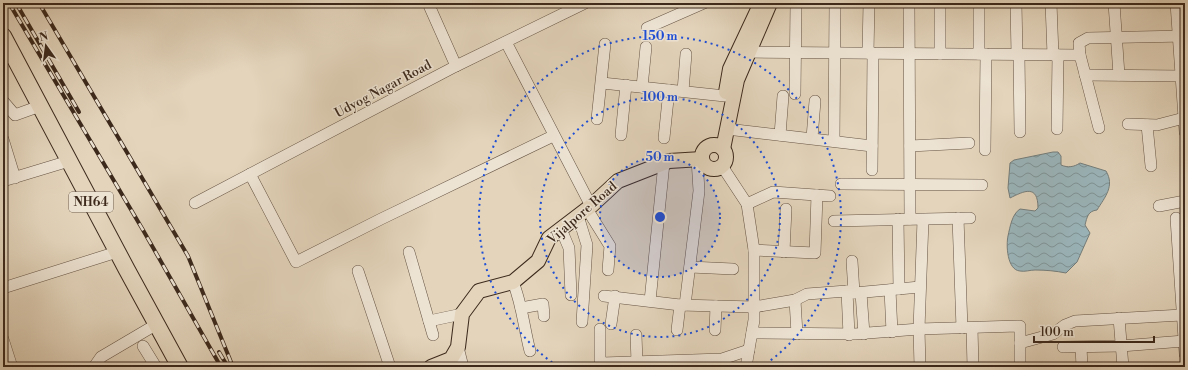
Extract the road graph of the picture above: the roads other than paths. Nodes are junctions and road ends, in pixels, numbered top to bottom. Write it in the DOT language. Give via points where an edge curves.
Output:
graph roads {
  1 [pos="428,3"];
  2 [pos="585,3"];
  3 [pos="704,3"];
  4 [pos="761,3"];
  5 [pos="770,3"];
  6 [pos="796,3"];
  7 [pos="835,3"];
  8 [pos="869,3"];
  9 [pos="909,3"];
  10 [pos="940,3"];
  11 [pos="979,3"];
  12 [pos="1016,3"];
  13 [pos="1051,3"];
  14 [pos="1114,3"];
  15 [pos="1176,3"];
  16 [pos="647,28"];
  17 [pos="3,36"];
  18 [pos="1182,36"];
  19 [pos="1116,38"];
  20 [pos="506,42"];
  21 [pos="605,44"];
  22 [pos="646,47"];
  23 [pos="744,52"];
  24 [pos="795,52"];
  25 [pos="834,53"];
  26 [pos="871,53"];
  27 [pos="909,53"];
  28 [pos="686,54"];
  29 [pos="940,54"];
  30 [pos="982,54"];
  31 [pos="1018,55"];
  32 [pos="1055,55"];
  33 [pos="1080,55"];
  34 [pos="456,66"];
  35 [pos="1085,74"];
  36 [pos="1119,75"];
  37 [pos="1181,76"];
  38 [pos="602,83"];
  39 [pos="626,85"];
  40 [pos="642,87"];
  41 [pos="669,90"];
  42 [pos="683,91"];
  43 [pos="795,94"];
  44 [pos="725,96"];
  45 [pos="783,96"];
  46 [pos="3,101"];
  47 [pos="814,101"];
  48 [pos="40,106"];
  49 [pos="1184,118"];
  50 [pos="597,119"];
  51 [pos="1128,124"];
  52 [pos="1147,126"];
  53 [pos="1099,128"];
  54 [pos="727,129"];
  55 [pos="1058,129"];
  56 [pos="1020,132"];
  57 [pos="1185,132"];
  58 [pos="621,135"];
  59 [pos="780,135"];
  60 [pos="553,136"];
  61 [pos="664,138"];
  62 [pos="812,138"];
  63 [pos="3,139"];
  64 [pos="834,141"];
  65 [pos="969,143"];
  66 [pos="872,146"];
  67 [pos="910,146"];
  68 [pos="720,148"];
  69 [pos="985,150"];
  70 [pos="700,159"];
  71 [pos="69,161"];
  72 [pos="664,163"];
  73 [pos="722,166"];
  74 [pos="1151,166"];
  75 [pos="872,170"];
  76 [pos="250,174"];
  77 [pos="15,178"];
  78 [pos="3,182"];
  79 [pos="841,184"];
  80 [pos="910,184"];
  81 [pos="982,184"];
  82 [pos="817,195"];
  83 [pos="830,196"];
  84 [pos="1185,201"];
  85 [pos="195,203"];
  86 [pos="747,204"];
  87 [pos="1159,206"];
  88 [pos="786,209"];
  89 [pos="585,210"];
  90 [pos="958,218"];
  91 [pos="970,218"];
  92 [pos="1176,218"];
  93 [pos="898,219"];
  94 [pos="910,219"];
  95 [pos="923,220"];
  96 [pos="834,221"];
  97 [pos="561,229"];
  98 [pos="754,250"];
  99 [pos="117,252"];
  100 [pos="408,252"];
  101 [pos="784,252"];
  102 [pos="852,261"];
  103 [pos="690,267"];
  104 [pos="734,269"];
  105 [pos="608,270"];
  106 [pos="358,271"];
  107 [pos="1182,272"];
  108 [pos="513,282"];
  109 [pos="920,287"];
  110 [pos="3,288"];
  111 [pos="894,289"];
  112 [pos="854,293"];
  113 [pos="571,295"];
  114 [pos="795,300"];
  115 [pos="650,301"];
  116 [pos="683,305"];
  117 [pos="716,306"];
  118 [pos="754,307"];
  119 [pos="520,308"];
  120 [pos="462,314"];
  121 [pos="1182,315"];
  122 [pos="544,316"];
  123 [pos="1119,318"];
  124 [pos="429,321"];
  125 [pos="582,322"];
  126 [pos="157,324"];
  127 [pos="611,324"];
  128 [pos="967,328"];
  129 [pos="600,329"];
  130 [pos="919,329"];
  131 [pos="677,330"];
  132 [pos="715,330"];
  133 [pos="892,332"];
  134 [pos="752,333"];
  135 [pos="797,334"];
  136 [pos="864,334"];
  137 [pos="433,335"];
  138 [pos="636,335"];
  139 [pos="849,335"];
  140 [pos="3,339"];
  141 [pos="1184,341"];
  142 [pos="1020,343"];
  143 [pos="143,346"];
  144 [pos="1121,346"];
  145 [pos="458,347"];
  146 [pos="1063,347"];
  147 [pos="1081,347"];
  148 [pos="749,350"];
  149 [pos="530,351"];
  150 [pos="1185,354"];
  151 [pos="636,362"];
  152 [pos="178,363"];
  153 [pos="724,363"];
  154 [pos="11,364"];
  155 [pos="657,364"];
  156 [pos="94,367"];
  157 [pos="156,367"];
  158 [pos="160,367"];
  159 [pos="390,367"];
  160 [pos="431,367"];
  161 [pos="463,367"];
  162 [pos="746,367"];
  163 [pos="920,367"];
  164 [pos="972,367"];
  165 [pos="1020,367"];
  166 [pos="1082,367"];
  167 [pos="1123,367"];
  1 -- 34 [label="street"];
  2 -- 20 [label="street, Udyog Nagar Road"];
  3 -- 16 [label="street"];
  4 -- 23 [label="main road"];
  5 -- 23 [label="main road"];
  6 -- 24 [label="street"];
  7 -- 25 [label="street"];
  8 -- 26 [label="street"];
  9 -- 27 [label="street"];
  10 -- 29 [label="street"];
  11 -- 30 [label="street"];
  12 -- 31 [label="street"];
  13 -- 32 [label="street"];
  14 -- 19 [label="street"];
  15 -- 18 [label="street"];
  17 -- 48 [label="highway, NH64"];
  18 -- 19 [label="street"];
  18 -- 37 [label="street"];
  19 -- 33 [label="street" via="1082,40 1079,43"];
  19 -- 36 [label="street"];
  20 -- 34 [label="street, Udyog Nagar Road"];
  20 -- 60 [label="street"];
  21 -- 38 [label="street"];
  22 -- 40 [label="street"];
  23 -- 24 [label="street"];
  23 -- 44 [label="main road" via="730,69"];
  23 -- 54 [label="main road"];
  24 -- 25 [label="street"];
  24 -- 43 [label="street"];
  25 -- 26 [label="street"];
  25 -- 64 [label="street"];
  26 -- 27 [label="street"];
  26 -- 66 [label="street"];
  27 -- 29 [label="street"];
  27 -- 67 [label="street"];
  28 -- 42 [label="street"];
  29 -- 30 [label="street"];
  30 -- 31 [label="street"];
  30 -- 69 [label="street"];
  31 -- 32 [label="street"];
  31 -- 56 [label="street"];
  32 -- 33 [label="street"];
  32 -- 55 [label="street"];
  33 -- 35 [label="street"];
  34 -- 76 [label="street, Udyog Nagar Road"];
  35 -- 36 [label="street"];
  35 -- 53 [label="street"];
  36 -- 37 [label="street"];
  37 -- 49 [label="street"];
  38 -- 39 [label="street"];
  38 -- 50 [label="street"];
  39 -- 40 [label="street"];
  39 -- 58 [label="street"];
  40 -- 41 [label="street"];
  41 -- 42 [label="street"];
  41 -- 61 [label="street"];
  42 -- 44 [label="street"];
  44 -- 68 [label="main road"];
  45 -- 59 [label="street"];
  46 -- 48 [label="street" via="15,115"];
  47 -- 62 [label="street"];
  48 -- 71 [label="highway, NH64"];
  49 -- 52 [label="street"];
  49 -- 57 [label="street"];
  51 -- 52 [label="street"];
  52 -- 74 [label="street"];
  54 -- 59 [label="street"];
  54 -- 68 [label="main road"];
  59 -- 62 [label="street"];
  60 -- 76 [label="street" via="296,262"];
  60 -- 89 [label="street"];
  62 -- 64 [label="street"];
  63 -- 77 [label="street"];
  64 -- 66 [label="street"];
  65 -- 67 [label="street"];
  66 -- 75 [label="street"];
  67 -- 80 [label="street"];
  68 -- 70 [label="main road" via="706,148"];
  68 -- 73 [label="main road" via="726,156"];
  70 -- 72 [label="main road, Vijalpore Road"];
  70 -- 73 [label="main road" via="712,169"];
  70 -- 103 [label="street"];
  71 -- 77 [label="street"];
  71 -- 99 [label="highway, NH64"];
  72 -- 89 [label="main road, Vijalpore Road" via="618,181"];
  72 -- 115 [label="street"];
  73 -- 86 [label="street"];
  76 -- 85 [label="street, Udyog Nagar Road"];
  77 -- 78 [label="street"];
  79 -- 80 [label="street"];
  80 -- 81 [label="street"];
  80 -- 94 [label="street"];
  82 -- 83 [label="street"];
  82 -- 86 [label="street" via="769,192"];
  82 -- 101 [label="street" via="815,253"];
  84 -- 87 [label="street"];
  86 -- 98 [label="street"];
  88 -- 101 [label="street"];
  89 -- 97 [label="main road, Vijalpore Road"];
  89 -- 105 [label="street" via="610,246"];
  89 -- 125 [label="street" via="587,245"];
  90 -- 91 [label="street"];
  90 -- 95 [label="street"];
  90 -- 128 [label="street"];
  92 -- 107 [label="street"];
  93 -- 94 [label="street"];
  93 -- 96 [label="street"];
  93 -- 111 [label="street"];
  94 -- 95 [label="street"];
  95 -- 109 [label="street"];
  97 -- 108 [label="main road, Vijalpore Road" via="546,242 538,261"];
  97 -- 113 [label="street" via="569,248"];
  98 -- 101 [label="street"];
  98 -- 118 [label="street"];
  99 -- 110 [label="street"];
  99 -- 126 [label="highway, NH64"];
  100 -- 124 [label="street"];
  102 -- 112 [label="street"];
  103 -- 104 [label="street"];
  103 -- 116 [label="street"];
  106 -- 159 [label="street"];
  107 -- 121 [label="street"];
  108 -- 119 [label="street" via="521,302"];
  108 -- 120 [label="main road, Vijalpore Road" via="479,291"];
  109 -- 111 [label="street"];
  109 -- 130 [label="street"];
  111 -- 112 [label="street"];
  111 -- 133 [label="street"];
  112 -- 114 [label="street" via="807,294"];
  112 -- 136 [label="street"];
  112 -- 139 [label="street"];
  114 -- 118 [label="street"];
  114 -- 135 [label="street"];
  115 -- 116 [label="street"];
  115 -- 127 [label="street" via="609,296"];
  116 -- 117 [label="street"];
  116 -- 131 [label="street"];
  117 -- 118 [label="street"];
  117 -- 132 [label="street"];
  118 -- 134 [label="street"];
  119 -- 122 [label="street" via="543,304"];
  119 -- 149 [label="street"];
  120 -- 124 [label="street"];
  120 -- 145 [label="main road, Vijalpore Road"];
  121 -- 123 [label="street"];
  121 -- 141 [label="street"];
  123 -- 142 [label="street" via="1075,321 1052,334"];
  123 -- 144 [label="street"];
  124 -- 137 [label="street"];
  126 -- 152 [label="highway, NH64"];
  126 -- 156 [label="street" via="101,357"];
  128 -- 130 [label="street"];
  128 -- 142 [label="street" via="1020,326"];
  128 -- 164 [label="street"];
  129 -- 151 [label="street" via="601,362"];
  130 -- 133 [label="street"];
  130 -- 163 [label="street"];
  133 -- 136 [label="street"];
  134 -- 135 [label="street"];
  134 -- 148 [label="street"];
  135 -- 139 [label="street"];
  136 -- 139 [label="street"];
  138 -- 151 [label="street"];
  140 -- 154 [label="street"];
  141 -- 144 [label="street"];
  141 -- 150 [label="street"];
  142 -- 165 [label="street"];
  143 -- 157 [label="street"];
  144 -- 147 [label="street"];
  144 -- 167 [label="street"];
  145 -- 160 [label="main road" via="451,359"];
  145 -- 161 [label="street"];
  146 -- 147 [label="street"];
  147 -- 166 [label="street"];
  148 -- 153 [label="street"];
  148 -- 162 [label="street"];
  151 -- 155 [label="street"];
  152 -- 158 [label="street"];
  153 -- 155 [label="street"];
}
